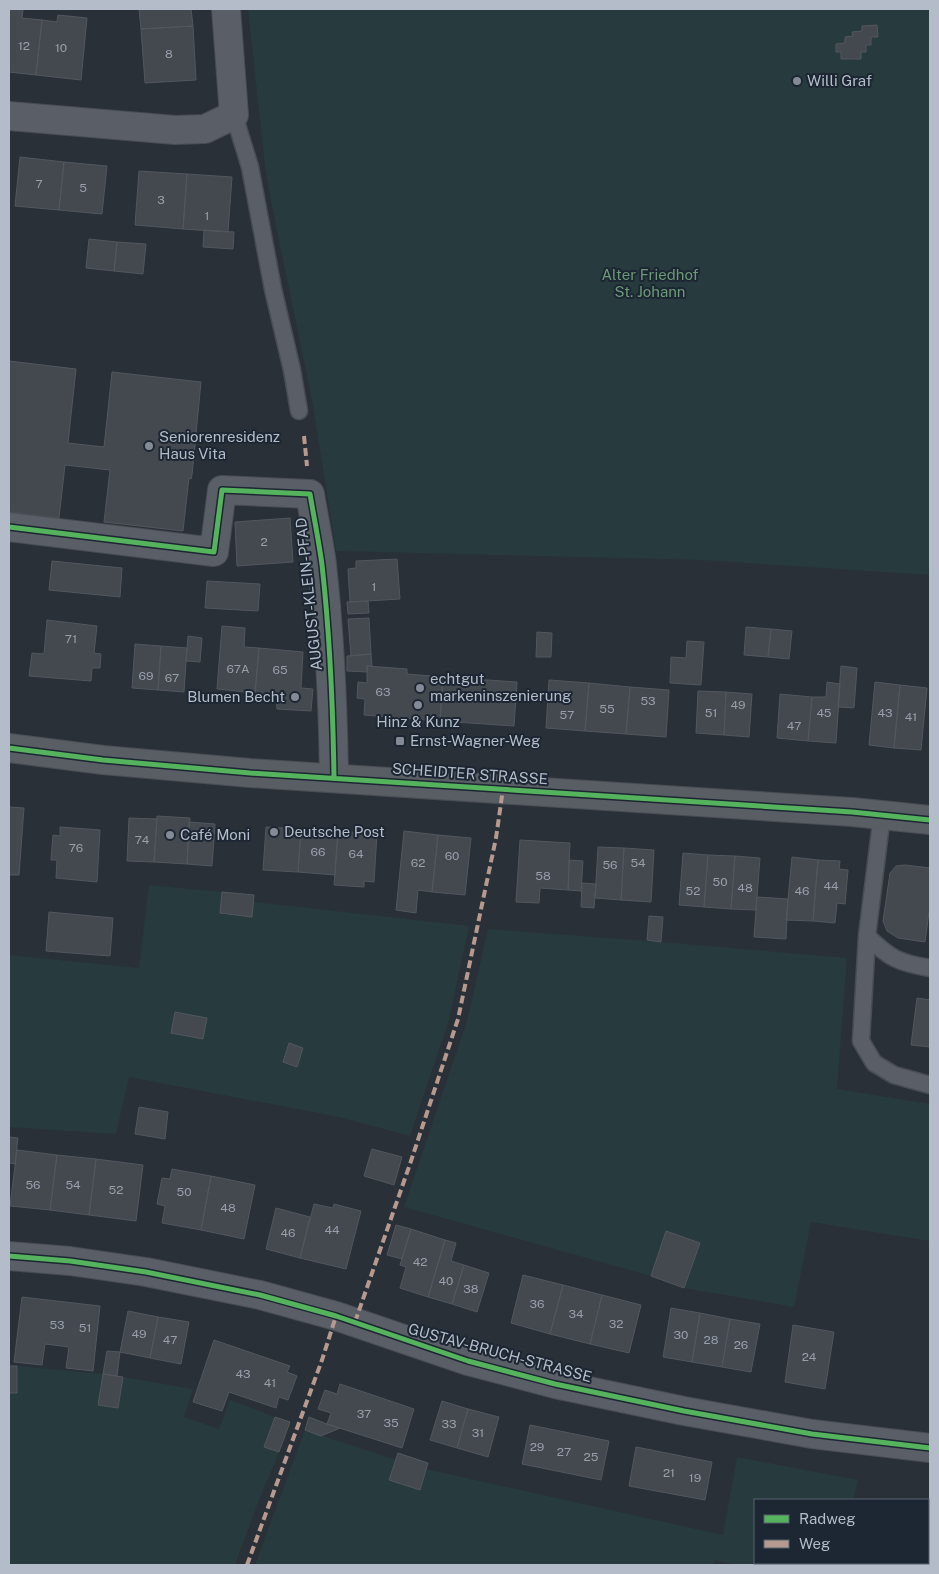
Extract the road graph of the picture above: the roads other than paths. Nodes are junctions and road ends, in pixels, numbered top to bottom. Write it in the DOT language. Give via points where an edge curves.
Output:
graph roads {
  1 [pos="226,9"];
  2 [pos="234,115"];
  3 [pos="9,116"];
  4 [pos="299,411"];
  5 [pos="9,527"];
  6 [pos="9,748"];
  7 [pos="334,778"];
  8 [pos="882,815"];
  9 [pos="930,820"];
  10 [pos="867,936"];
  11 [pos="930,968"];
  12 [pos="930,1085"];
  13 [pos="9,1256"];
  14 [pos="930,1448"];
  1 -- 2 [label="street"];
  2 -- 3 [label="street" via="205,130"];
  2 -- 4 [label="lane" via="250,167"];
  5 -- 7 [label="street, AUGUST-KLEIN-PFAD" via="214,552 222,490 310,494 322,564"];
  6 -- 7 [label="main road, SCHEIDTER STRASSE" via="103,760"];
  7 -- 8 [label="main road, SCHEIDTER STRASSE"];
  8 -- 9 [label="main road, SCHEIDTER STRASSE"];
  8 -- 10 [label="lane"];
  10 -- 11 [label="lane" via="891,957 903,963"];
  10 -- 12 [label="lane" via="861,1041 874,1063 894,1075"];
  13 -- 14 [label="street, GUSTAV-BRUCH-STRASSE" via="146,1272 260,1295 336,1316 468,1361 684,1412 812,1434"];
}
